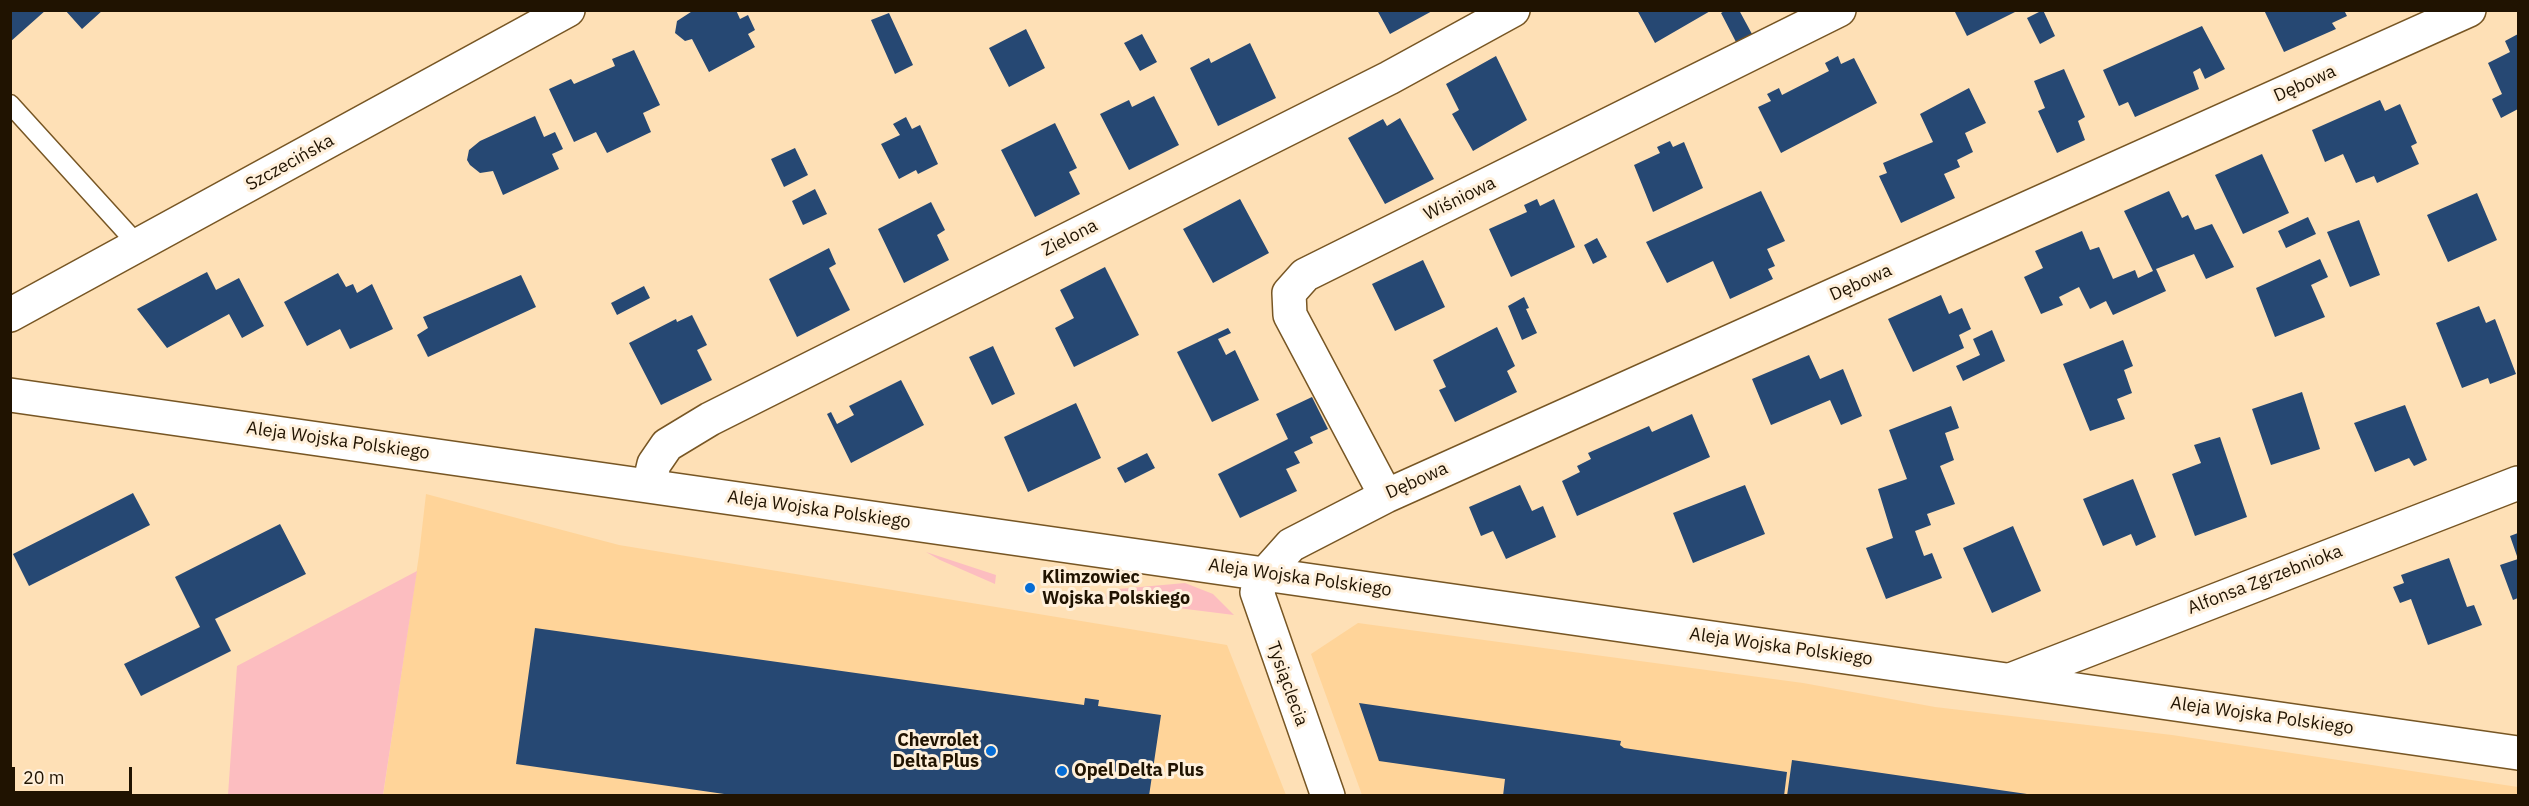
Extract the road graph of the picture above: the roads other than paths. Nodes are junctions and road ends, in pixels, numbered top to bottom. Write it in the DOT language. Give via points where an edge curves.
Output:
graph roads {
  1 [pos="568,10"];
  2 [pos="1513,10"];
  3 [pos="1839,10"];
  4 [pos="2469,10"];
  5 [pos="10,104"];
  6 [pos="139,246"];
  7 [pos="10,315"];
  8 [pos="12,400"];
  9 [pos="2518,483"];
  10 [pos="649,485"];
  11 [pos="1386,496"];
  12 [pos="1266,573"];
  13 [pos="2013,679"];
  14 [pos="2518,753"];
  15 [pos="1328,795"];
  1 -- 6 [label="street, Szczecińska"];
  2 -- 10 [label="street, Zielona" via="1389,78 710,419 667,445 654,464"];
  3 -- 11 [label="street, Wiśniowa" via="1305,275 1289,293 1290,315"];
  4 -- 11 [label="street, Dębowa"];
  5 -- 6 [label="lane"];
  6 -- 7 [label="street, Szczecińska"];
  8 -- 10 [label="street, Aleja Wojska Polskiego"];
  9 -- 13 [label="street, Alfonsa Zgrzebnioka"];
  10 -- 12 [label="street, Aleja Wojska Polskiego"];
  11 -- 12 [label="street, Dębowa" via="1291,545"];
  12 -- 13 [label="street, Aleja Wojska Polskiego"];
  12 -- 15 [label="street, Tysiąclecia" via="1257,592 1260,608"];
  13 -- 14 [label="street, Aleja Wojska Polskiego"];
}
